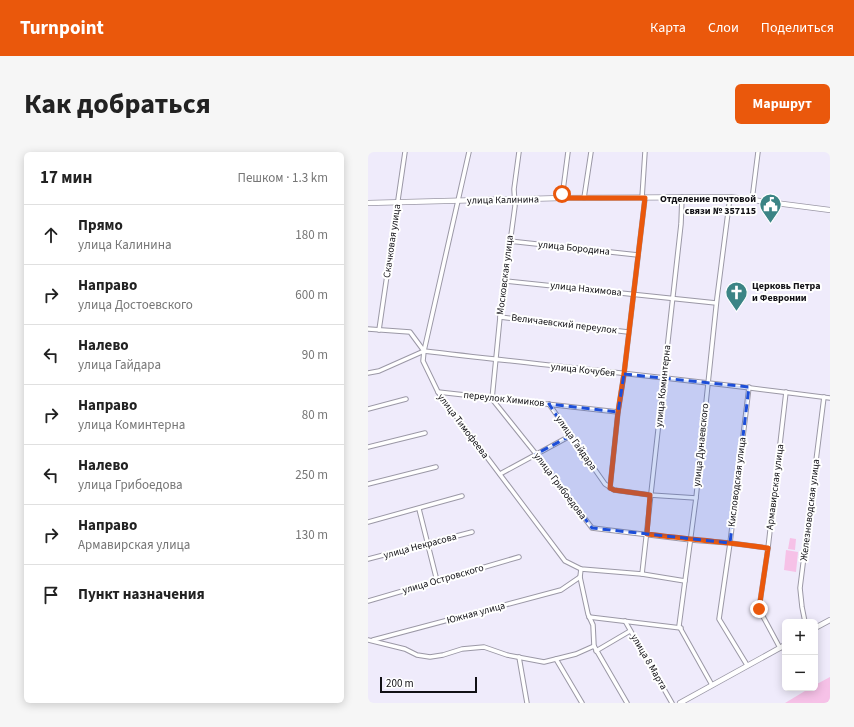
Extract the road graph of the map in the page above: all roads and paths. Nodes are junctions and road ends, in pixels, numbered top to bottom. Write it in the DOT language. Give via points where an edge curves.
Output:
graph roads {
  1 [pos="405,152"];
  2 [pos="469,152"];
  3 [pos="519,152"];
  4 [pos="568,152"];
  5 [pos="591,152"];
  6 [pos="645,152"];
  7 [pos="758,152"];
  8 [pos="730,196"];
  9 [pos="682,197"];
  10 [pos="562,198"];
  11 [pos="584,198"];
  12 [pos="643,198"];
  13 [pos="515,200"];
  14 [pos="752,200"];
  15 [pos="458,201"];
  16 [pos="368,203"];
  17 [pos="397,203"];
  18 [pos="830,210"];
  19 [pos="509,241"];
  20 [pos="638,255"];
  21 [pos="505,281"];
  22 [pos="633,294"];
  23 [pos="672,298"];
  24 [pos="716,303"];
  25 [pos="500,317"];
  26 [pos="368,329"];
  27 [pos="379,330"];
  28 [pos="628,332"];
  29 [pos="424,351"];
  30 [pos="495,360"];
  31 [pos="368,373"];
  32 [pos="624,374"];
  33 [pos="664,378"];
  34 [pos="708,382"];
  35 [pos="749,387"];
  36 [pos="438,392"];
  37 [pos="786,392"];
  38 [pos="824,397"];
  39 [pos="406,398"];
  40 [pos="830,398"];
  41 [pos="492,399"];
  42 [pos="549,404"];
  43 [pos="368,408"];
  44 [pos="618,412"];
  45 [pos="425,433"];
  46 [pos="570,436"];
  47 [pos="368,447"];
  48 [pos="536,454"];
  49 [pos="436,467"];
  50 [pos="500,474"];
  51 [pos="368,484"];
  52 [pos="610,488"];
  53 [pos="650,495"];
  54 [pos="462,496"];
  55 [pos="696,498"];
  56 [pos="419,509"];
  57 [pos="368,522"];
  58 [pos="472,532"];
  59 [pos="647,534"];
  60 [pos="691,540"];
  61 [pos="730,543"];
  62 [pos="428,544"];
  63 [pos="768,548"];
  64 [pos="519,557"];
  65 [pos="368,560"];
  66 [pos="581,569"];
  67 [pos="642,574"];
  68 [pos="580,577"];
  69 [pos="437,581"];
  70 [pos="685,581"];
  71 [pos="368,601"];
  72 [pos="589,617"];
  73 [pos="804,619"];
  74 [pos="830,620"];
  75 [pos="625,621"];
  76 [pos="818,626"];
  77 [pos="681,628"];
  78 [pos="630,631"];
  79 [pos="368,640"];
  80 [pos="594,646"];
  81 [pos="780,648"];
  82 [pos="596,651"];
  83 [pos="519,657"];
  84 [pos="556,659"];
  85 [pos="747,665"];
  86 [pos="712,685"];
  87 [pos="527,703"];
  88 [pos="582,703"];
  89 [pos="627,703"];
  90 [pos="672,703"];
  91 [pos="680,703"];
  1 -- 17 [label="street, Скачковая улица"];
  2 -- 15 [label="street, улица Тимофеева"];
  3 -- 13 [label="street, Московская улица"];
  4 -- 10 [label="street"];
  5 -- 11 [label="street"];
  6 -- 12 [label="street"];
  7 -- 14 [label="street"];
  8 -- 9 [label="main road, улица Калинина"];
  8 -- 14 [label="main road, улица Калинина"];
  8 -- 24 [label="street, улица Дунаевского"];
  9 -- 12 [label="main road, улица Калинина"];
  9 -- 23 [label="street, улица Коминтерна"];
  10 -- 11 [label="main road, улица Калинина"];
  10 -- 13 [label="main road, улица Калинина"];
  11 -- 12 [label="main road, улица Калинина"];
  12 -- 20 [label="street"];
  13 -- 15 [label="main road, улица Калинина"];
  13 -- 19 [label="street, Московская улица"];
  14 -- 18 [label="main road, улица Калинина"];
  15 -- 17 [label="main road, улица Калинина"];
  15 -- 29 [label="street, улица Тимофеева"];
  16 -- 17 [label="main road, улица Калинина"];
  17 -- 27 [label="street, Скачковая улица"];
  19 -- 20 [label="street, улица Бородина"];
  19 -- 21 [label="street, Московская улица"];
  20 -- 22 [label="street"];
  21 -- 22 [label="street, улица Нахимова"];
  21 -- 25 [label="street, Московская улица"];
  22 -- 23 [label="street, улица Нахимова"];
  22 -- 28 [label="street"];
  23 -- 24 [label="street, улица Нахимова"];
  23 -- 33 [label="street, улица Коминтерна"];
  24 -- 34 [label="street, улица Дунаевского"];
  25 -- 28 [label="street, Величаевский переулок"];
  25 -- 30 [label="street, Московская улица"];
  26 -- 27 [label="street"];
  27 -- 29 [label="street" via="410,332"];
  28 -- 32 [label="street"];
  29 -- 30 [label="street, улица Кочубея"];
  29 -- 31 [label="street" via="379,371"];
  29 -- 36 [label="street, улица Тимофеева" via="423,361"];
  30 -- 32 [label="street, улица Кочубея"];
  30 -- 41 [label="street, Московская улица"];
  32 -- 33 [label="street, улица Кочубея"];
  32 -- 44 [label="street"];
  33 -- 34 [label="street, улица Кочубея"];
  33 -- 53 [label="street, улица Коминтерна"];
  34 -- 35 [label="street, улица Кочубея"];
  34 -- 55 [label="street, улица Дунаевского"];
  35 -- 37 [label="street, улица Кочубея"];
  35 -- 61 [label="street, Кисловодская улица"];
  36 -- 41 [label="street, переулок Химиков"];
  36 -- 50 [label="street, улица Тимофеева"];
  37 -- 38 [label="street, улица Кочубея"];
  37 -- 63 [label="street, Армавирская улица"];
  38 -- 40 [label="street, улица Кочубея"];
  38 -- 73 [label="street, Железноводская улица" via="800,588"];
  39 -- 43 [label="street"];
  41 -- 42 [label="street, переулок Химиков"];
  41 -- 48 [label="street, улица Грибоедова"];
  42 -- 44 [label="street, переулок Химиков"];
  42 -- 46 [label="street, улица Гайдара"];
  44 -- 52 [label="street"];
  45 -- 47 [label="street"];
  46 -- 48 [label="street"];
  46 -- 52 [label="street, улица Гайдара"];
  48 -- 50 [label="street"];
  48 -- 59 [label="street, улица Грибоедова" via="592,528"];
  49 -- 51 [label="street"];
  50 -- 66 [label="street, улица Тимофеева" via="565,561"];
  52 -- 53 [label="street"];
  53 -- 55 [label="street"];
  53 -- 59 [label="street, улица Коминтерна"];
  54 -- 56 [label="street"];
  55 -- 60 [label="street, улица Дунаевского"];
  56 -- 57 [label="street"];
  56 -- 62 [label="street"];
  58 -- 62 [label="street, улица Некрасова"];
  59 -- 60 [label="street, улица Грибоедова"];
  59 -- 67 [label="street, улица Коминтерна"];
  60 -- 61 [label="street, улица Грибоедова"];
  60 -- 70 [label="street, улица Дунаевского"];
  61 -- 63 [label="street, улица Грибоедова"];
  61 -- 85 [label="street, Кисловодская улица" via="719,619"];
  62 -- 65 [label="street, улица Некрасова"];
  62 -- 69 [label="street"];
  63 -- 81 [label="street, Армавирская улица" via="759,609"];
  64 -- 69 [label="street, улица Островского"];
  66 -- 67 [label="street, улица Тимофеева"];
  66 -- 68 [label="street"];
  67 -- 70 [label="street, улица Тимофеева"];
  68 -- 72 [label="street"];
  68 -- 79 [label="street, Южная улица" via="560,590 377,640"];
  69 -- 71 [label="street, улица Островского"];
  70 -- 77 [label="street, улица Дунаевского" via="679,626"];
  72 -- 75 [label="street"];
  72 -- 80 [label="street" via="593,625"];
  74 -- 76 [label="main road"];
  75 -- 77 [label="street"];
  75 -- 78 [label="street, улица 8 Марта"];
  77 -- 86 [label="street, улица Дунаевского"];
  78 -- 82 [label="street"];
  78 -- 90 [label="street, улица 8 Марта"];
  79 -- 83 [label="street" via="430,657 474,647 484,647"];
  80 -- 82 [label="street"];
  80 -- 84 [label="street"];
  81 -- 85 [label="main road"];
  82 -- 89 [label="street"];
  83 -- 84 [label="street" via="538,662"];
  83 -- 87 [label="street"];
  84 -- 88 [label="street"];
  85 -- 86 [label="main road"];
  86 -- 91 [label="main road"];
}
